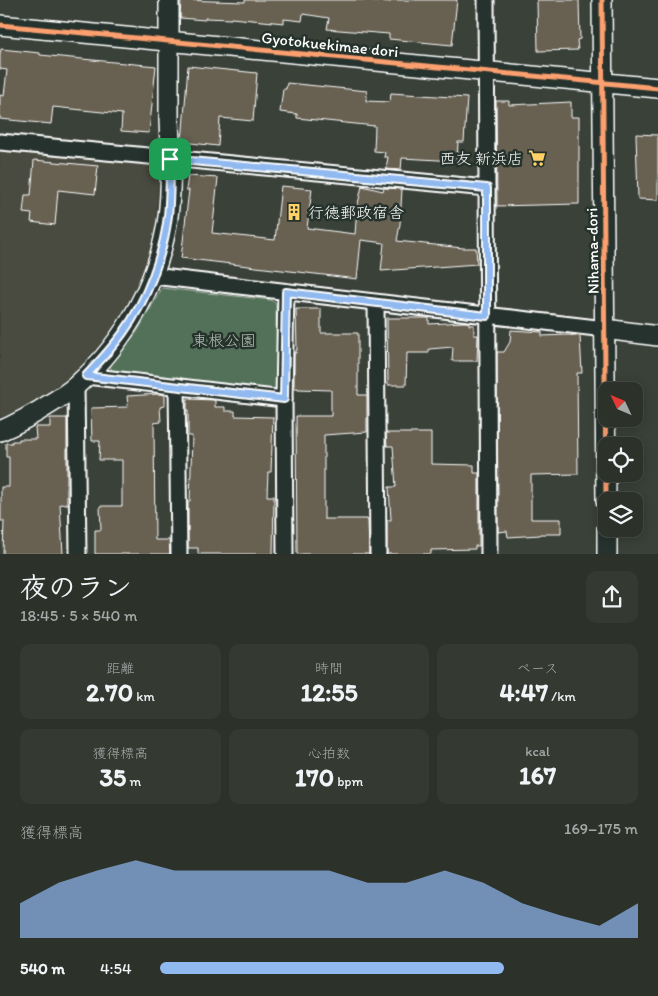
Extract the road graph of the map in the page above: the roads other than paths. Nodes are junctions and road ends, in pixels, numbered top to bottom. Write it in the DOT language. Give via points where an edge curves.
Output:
graph roads {
  1 [pos="169,0"];
  2 [pos="486,0"];
  3 [pos="602,0"];
  4 [pos="0,25"];
  5 [pos="169,41"];
  6 [pos="486,71"];
  7 [pos="602,83"];
  8 [pos="658,88"];
  9 [pos="0,142"];
  10 [pos="170,159"];
  11 [pos="487,188"];
  12 [pos="153,276"];
  13 [pos="286,292"];
  14 [pos="376,303"];
  15 [pos="487,316"];
  16 [pos="605,329"];
  17 [pos="658,336"];
  18 [pos="81,381"];
  19 [pos="177,386"];
  20 [pos="284,399"];
  21 [pos="0,431"];
  22 [pos="606,492"];
  23 [pos="606,537"];
  24 [pos="78,554"];
  25 [pos="179,554"];
  26 [pos="285,554"];
  27 [pos="378,554"];
  28 [pos="489,554"];
  29 [pos="607,554"];
  1 -- 5 [label="street"];
  2 -- 6 [label="street"];
  3 -- 7 [label="street, Nihama-dori"];
  4 -- 5 [label="street, Gyotokuekimae dori"];
  5 -- 6 [label="street, Gyotokuekimae dori"];
  5 -- 10 [label="street"];
  6 -- 7 [label="street, Gyotokuekimae dori"];
  6 -- 11 [label="street"];
  7 -- 8 [label="street, Gyotokuekimae dori"];
  7 -- 16 [label="street, Nihama-dori"];
  9 -- 10 [label="street"];
  10 -- 11 [label="street"];
  10 -- 12 [label="street" via="168,216 162,251"];
  11 -- 15 [label="street"];
  12 -- 13 [label="street"];
  12 -- 18 [label="street" via="124,331"];
  13 -- 14 [label="street"];
  13 -- 20 [label="street"];
  14 -- 15 [label="street"];
  14 -- 27 [label="street"];
  15 -- 16 [label="street"];
  15 -- 28 [label="street"];
  16 -- 17 [label="street"];
  16 -- 22 [label="street, Nihama-dori"];
  18 -- 19 [label="street"];
  18 -- 21 [label="street" via="32,416"];
  18 -- 24 [label="street"];
  19 -- 20 [label="street"];
  19 -- 25 [label="street"];
  20 -- 26 [label="street"];
  23 -- 29 [label="street"];
}
